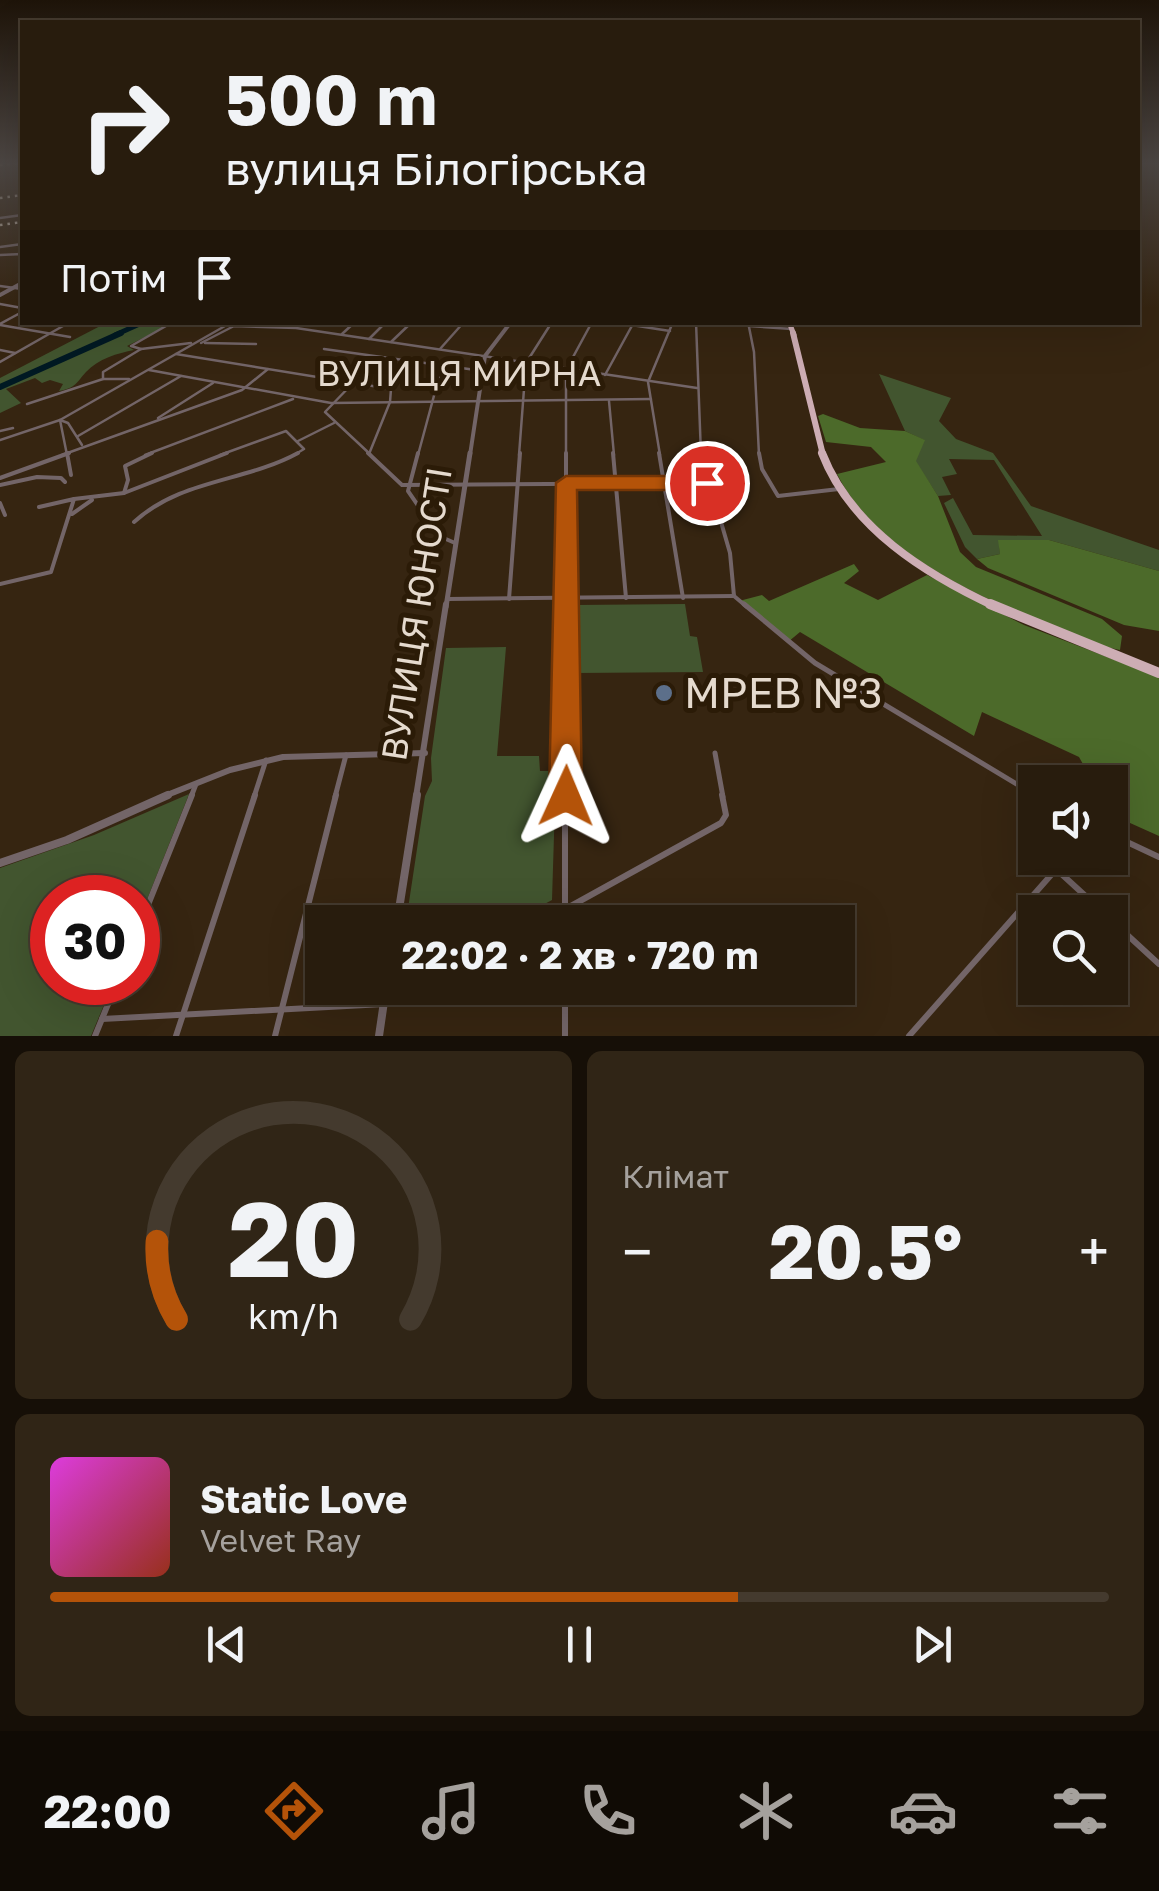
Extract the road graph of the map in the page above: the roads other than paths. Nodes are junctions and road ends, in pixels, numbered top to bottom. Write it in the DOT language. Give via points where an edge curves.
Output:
graph roads {
  1 [pos="0,286"];
  2 [pos="20,286"];
  3 [pos="14,288"];
  4 [pos="0,294"];
  5 [pos="0,324"];
  6 [pos="65,325"];
  7 [pos="168,325"];
  8 [pos="226,325"];
  9 [pos="245,325"];
  10 [pos="263,325"];
  11 [pos="300,325"];
  12 [pos="352,325"];
  13 [pos="383,325"];
  14 [pos="409,325"];
  15 [pos="461,325"];
  16 [pos="509,325"];
  17 [pos="550,325"];
  18 [pos="590,325"];
  19 [pos="632,325"];
  20 [pos="639,325"];
  21 [pos="672,325"];
  22 [pos="696,325"];
  23 [pos="749,325"];
  24 [pos="791,326"];
  25 [pos="296,328"];
  26 [pos="670,330"];
  27 [pos="50,334"];
  28 [pos="342,334"];
  29 [pos="70,338"];
  30 [pos="369,339"];
  31 [pos="391,342"];
  32 [pos="193,343"];
  33 [pos="202,343"];
  34 [pos="256,344"];
  35 [pos="141,349"];
  36 [pos="324,349"];
  37 [pos="440,349"];
  38 [pos="0,350"];
  39 [pos="16,353"];
  40 [pos="176,354"];
  41 [pos="485,356"];
  42 [pos="0,362"];
  43 [pos="526,364"];
  44 [pos="442,366"];
  45 [pos="268,369"];
  46 [pos="149,370"];
  47 [pos="566,370"];
  48 [pos="484,371"];
  49 [pos="181,376"];
  50 [pos="606,376"];
  51 [pos="104,379"];
  52 [pos="130,379"];
  53 [pos="354,382"];
  54 [pos="648,382"];
  55 [pos="213,383"];
  56 [pos="246,388"];
  57 [pos="696,388"];
  58 [pos="298,398"];
  59 [pos="523,400"];
  60 [pos="567,400"];
  61 [pos="610,400"];
  62 [pos="651,400"];
  63 [pos="390,402"];
  64 [pos="433,402"];
  65 [pos="479,402"];
  66 [pos="331,403"];
  67 [pos="27,404"];
  68 [pos="60,420"];
  69 [pos="154,421"];
  70 [pos="335,422"];
  71 [pos="14,428"];
  72 [pos="0,430"];
  73 [pos="78,436"];
  74 [pos="0,440"];
  75 [pos="298,441"];
  76 [pos="82,446"];
  77 [pos="66,452"];
  78 [pos="370,454"];
  79 [pos="71,475"];
  80 [pos="0,478"];
  81 [pos="65,482"];
  82 [pos="566,483"];
  83 [pos="616,483"];
  84 [pos="666,483"];
  85 [pos="707,483"];
  86 [pos="0,484"];
  87 [pos="465,484"];
  88 [pos="517,484"];
  89 [pos="410,485"];
  90 [pos="840,488"];
  91 [pos="124,493"];
  92 [pos="74,499"];
  93 [pos="93,499"];
  94 [pos="0,503"];
  95 [pos="39,507"];
  96 [pos="72,514"];
  97 [pos="6,516"];
  98 [pos="134,522"];
  99 [pos="455,543"];
  100 [pos="0,584"];
  101 [pos="734,596"];
  102 [pos="509,598"];
  103 [pos="568,598"];
  104 [pos="626,598"];
  105 [pos="683,598"];
  106 [pos="446,599"];
  107 [pos="1159,673"];
  108 [pos="424,753"];
  109 [pos="715,753"];
  110 [pos="346,756"];
  111 [pos="266,760"];
  112 [pos="196,784"];
  113 [pos="1018,785"];
  114 [pos="1128,842"];
  115 [pos="1159,856"];
  116 [pos="0,863"];
  117 [pos="160,875"];
  118 [pos="1050,875"];
  119 [pos="1064,875"];
  120 [pos="1085,895"];
  121 [pos="399,905"];
  122 [pos="565,905"];
  123 [pos="574,905"];
  124 [pos="1128,935"];
  125 [pos="1159,964"];
  126 [pos="108,1005"];
  127 [pos="358,1005"];
  128 [pos="384,1005"];
  129 [pos="565,1005"];
  130 [pos="282,1008"];
  131 [pos="183,1015"];
  132 [pos="102,1019"];
  133 [pos="96,1036"];
  134 [pos="176,1036"];
  135 [pos="275,1036"];
  136 [pos="379,1036"];
  137 [pos="565,1036"];
  138 [pos="908,1036"];
  1 -- 3 [label="street"];
  2 -- 3 [label="street"];
  3 -- 4 [label="street"];
  5 -- 27 [label="street"];
  6 -- 27 [label="street"];
  7 -- 35 [label="street" via="131,346"];
  8 -- 32 [label="street"];
  9 -- 33 [label="street"];
  10 -- 25 [label="street"];
  11 -- 25 [label="street"];
  12 -- 28 [label="street"];
  13 -- 30 [label="street"];
  14 -- 31 [label="street"];
  15 -- 37 [label="street"];
  16 -- 41 [label="street"];
  17 -- 43 [label="street"];
  18 -- 47 [label="street"];
  19 -- 50 [label="street"];
  20 -- 26 [label="street"];
  21 -- 26 [label="street"];
  22 -- 57 [label="street"];
  23 -- 90 [label="street" via="762,469 778,496"];
  24 -- 90 [label="highway" via="819,445"];
  25 -- 28 [label="street"];
  26 -- 54 [label="street"];
  27 -- 29 [label="street"];
  27 -- 39 [label="street"];
  28 -- 30 [label="street"];
  30 -- 31 [label="street"];
  31 -- 37 [label="street"];
  32 -- 33 [label="street"];
  32 -- 35 [label="street"];
  32 -- 40 [label="street"];
  33 -- 34 [label="street"];
  35 -- 51 [label="street" via="103,372"];
  36 -- 44 [label="street"];
  37 -- 41 [label="street"];
  38 -- 39 [label="street"];
  39 -- 42 [label="street"];
  40 -- 45 [label="street"];
  40 -- 46 [label="street"];
  41 -- 43 [label="street"];
  41 -- 48 [label="street, ВУЛИЦЯ ЮНОСТІ"];
  43 -- 47 [label="street"];
  43 -- 59 [label="street"];
  44 -- 48 [label="street"];
  44 -- 64 [label="street"];
  45 -- 53 [label="street"];
  45 -- 56 [label="street"];
  46 -- 49 [label="street, ВУЛИЦЯ МИРНА"];
  46 -- 52 [label="street"];
  47 -- 50 [label="street"];
  47 -- 60 [label="street"];
  48 -- 65 [label="street, ВУЛИЦЯ ЮНОСТІ"];
  49 -- 55 [label="street, ВУЛИЦЯ МИРНА"];
  49 -- 73 [label="street"];
  50 -- 54 [label="street"];
  51 -- 52 [label="street"];
  51 -- 67 [label="street"];
  52 -- 68 [label="street"];
  53 -- 63 [label="street" via="393,390"];
  53 -- 66 [label="street"];
  54 -- 57 [label="street"];
  54 -- 62 [label="street"];
  55 -- 56 [label="street, ВУЛИЦЯ МИРНА"];
  55 -- 69 [label="street"];
  56 -- 58 [label="street, ВУЛИЦЯ МИРНА"];
  56 -- 69 [label="street"];
  57 -- 85 [label="street"];
  58 -- 66 [label="street, ВУЛИЦЯ МИРНА"];
  58 -- 91 [label="street" via="130,462"];
  59 -- 60 [label="street, ВУЛИЦЯ МИРНА"];
  59 -- 65 [label="street, ВУЛИЦЯ МИРНА"];
  59 -- 88 [label="street"];
  60 -- 61 [label="street, ВУЛИЦЯ МИРНА"];
  60 -- 82 [label="street"];
  61 -- 62 [label="street, ВУЛИЦЯ МИРНА"];
  61 -- 83 [label="street"];
  62 -- 84 [label="street"];
  63 -- 64 [label="street, ВУЛИЦЯ МИРНА"];
  63 -- 66 [label="street, ВУЛИЦЯ МИРНА"];
  63 -- 78 [label="street"];
  64 -- 65 [label="street, ВУЛИЦЯ МИРНА"];
  64 -- 89 [label="street"];
  65 -- 87 [label="street, ВУЛИЦЯ ЮНОСТІ"];
  66 -- 70 [label="street" via="326,412"];
  68 -- 73 [label="street"];
  68 -- 74 [label="street"];
  68 -- 77 [label="street"];
  69 -- 76 [label="street"];
  70 -- 75 [label="street"];
  70 -- 78 [label="street"];
  71 -- 72 [label="street"];
  73 -- 76 [label="street"];
  75 -- 91 [label="street" via="280,432"];
  75 -- 98 [label="street" via="300,453 148,508"];
  76 -- 77 [label="street"];
  77 -- 79 [label="street"];
  77 -- 80 [label="street"];
  78 -- 89 [label="street"];
  81 -- 86 [label="street" via="38,477"];
  82 -- 83 [label="street"];
  82 -- 88 [label="street"];
  82 -- 103 [label="street"];
  83 -- 84 [label="street"];
  83 -- 104 [label="street"];
  84 -- 85 [label="street"];
  84 -- 105 [label="street"];
  85 -- 101 [label="street"];
  87 -- 88 [label="street"];
  87 -- 89 [label="street"];
  87 -- 99 [label="street, ВУЛИЦЯ ЮНОСТІ"];
  88 -- 102 [label="street"];
  89 -- 99 [label="street" via="409,495 439,536"];
  90 -- 107 [label="highway" via="882,535 925,568 983,601"];
  91 -- 93 [label="street"];
  92 -- 93 [label="street"];
  92 -- 95 [label="street"];
  92 -- 96 [label="street"];
  93 -- 96 [label="street"];
  94 -- 97 [label="street"];
  96 -- 100 [label="street" via="51,572"];
  99 -- 106 [label="street, ВУЛИЦЯ ЮНОСТІ"];
  101 -- 105 [label="street"];
  101 -- 113 [label="street" via="816,663"];
  102 -- 103 [label="street"];
  102 -- 106 [label="street"];
  103 -- 104 [label="street"];
  103 -- 122 [label="street"];
  104 -- 105 [label="street"];
  106 -- 108 [label="street, ВУЛИЦЯ ЮНОСТІ"];
  108 -- 110 [label="street"];
  108 -- 121 [label="street, ВУЛИЦЯ ЮНОСТІ"];
  109 -- 123 [label="street" via="725,820"];
  110 -- 111 [label="street"];
  110 -- 130 [label="street"];
  111 -- 112 [label="street"];
  111 -- 131 [label="street"];
  112 -- 116 [label="street"];
  112 -- 117 [label="street"];
  114 -- 115 [label="street"];
  118 -- 138 [label="street"];
  119 -- 120 [label="street"];
  124 -- 125 [label="street"];
  126 -- 132 [label="street"];
  127 -- 130 [label="street"];
  128 -- 136 [label="street"];
  129 -- 137 [label="street"];
  130 -- 131 [label="street"];
  130 -- 135 [label="street"];
  131 -- 132 [label="street"];
  131 -- 134 [label="street"];
  132 -- 133 [label="street"];
}
